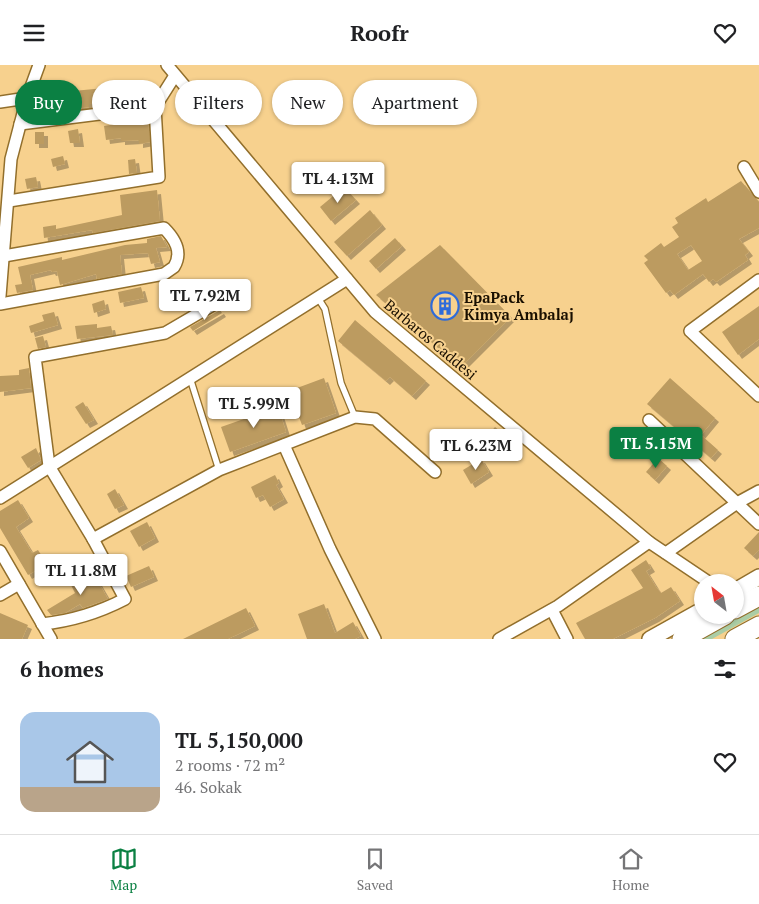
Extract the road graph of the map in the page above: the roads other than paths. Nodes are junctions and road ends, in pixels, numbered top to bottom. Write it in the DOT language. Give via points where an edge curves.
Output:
graph roads {
  1 [pos="39,65"];
  2 [pos="167,65"];
  3 [pos="174,77"];
  4 [pos="34,80"];
  5 [pos="165,91"];
  6 [pos="15,100"];
  7 [pos="0,102"];
  8 [pos="20,125"];
  9 [pos="156,125"];
  10 [pos="6,160"];
  11 [pos="744,167"];
  12 [pos="759,192"];
  13 [pos="9,201"];
  14 [pos="3,234"];
  15 [pos="4,256"];
  16 [pos="347,279"];
  17 [pos="759,280"];
  18 [pos="0,296"];
  19 [pos="318,298"];
  20 [pos="218,302"];
  21 [pos="0,304"];
  22 [pos="190,378"];
  23 [pos="759,396"];
  24 [pos="355,417"];
  25 [pos="650,420"];
  26 [pos="284,445"];
  27 [pos="49,466"];
  28 [pos="219,470"];
  29 [pos="435,471"];
  30 [pos="759,491"];
  31 [pos="0,498"];
  32 [pos="737,503"];
  33 [pos="759,524"];
  34 [pos="93,539"];
  35 [pos="649,542"];
  36 [pos="0,551"];
  37 [pos="666,553"];
  38 [pos="697,574"];
  39 [pos="759,577"];
  40 [pos="19,584"];
  41 [pos="744,586"];
  42 [pos="0,595"];
  43 [pos="759,596"];
  44 [pos="744,604"];
  45 [pos="552,610"];
  46 [pos="694,614"];
  47 [pos="42,624"];
  48 [pos="709,624"];
  49 [pos="759,626"];
  50 [pos="51,639"];
  51 [pos="375,639"];
  52 [pos="499,639"];
  53 [pos="568,639"];
  54 [pos="650,639"];
  55 [pos="682,639"];
  56 [pos="735,639"];
  1 -- 4 [label="street"];
  2 -- 3 [label="street, Barbaros Caddesi"];
  3 -- 5 [label="street"];
  3 -- 16 [label="street, Barbaros Caddesi"];
  6 -- 7 [label="street"];
  8 -- 10 [label="street"];
  9 -- 13 [label="street" via="159,177"];
  10 -- 13 [label="street"];
  11 -- 12 [label="street"];
  13 -- 14 [label="street"];
  14 -- 15 [label="street"];
  15 -- 18 [label="street"];
  15 -- 21 [label="street" via="164,228 176,242 178,253 174,267 164,273"];
  16 -- 19 [label="street"];
  16 -- 35 [label="street, Barbaros Caddesi" via="375,313"];
  17 -- 23 [label="street" via="690,331"];
  19 -- 22 [label="street"];
  19 -- 24 [label="lane" via="326,309 341,383"];
  20 -- 27 [label="street" via="165,333 35,357"];
  22 -- 27 [label="street"];
  22 -- 28 [label="lane"];
  24 -- 26 [label="street"];
  24 -- 29 [label="street" via="375,419"];
  25 -- 32 [label="street"];
  26 -- 28 [label="street"];
  26 -- 51 [label="street" via="330,549"];
  27 -- 31 [label="street"];
  27 -- 34 [label="street"];
  28 -- 34 [label="street"];
  30 -- 32 [label="street"];
  32 -- 33 [label="street"];
  32 -- 37 [label="street"];
  34 -- 47 [label="street" via="125,599 101,611 64,622"];
  35 -- 37 [label="street, Barbaros Caddesi"];
  35 -- 45 [label="street"];
  36 -- 40 [label="street"];
  37 -- 38 [label="street, Barbaros Caddesi"];
  39 -- 41 [label="main road"];
  40 -- 42 [label="street"];
  40 -- 47 [label="street"];
  43 -- 44 [label="highway"];
  45 -- 52 [label="street"];
  45 -- 53 [label="street"];
  46 -- 54 [label="main road"];
  47 -- 50 [label="street"];
  48 -- 55 [label="highway"];
  49 -- 56 [label="highway"];
}
